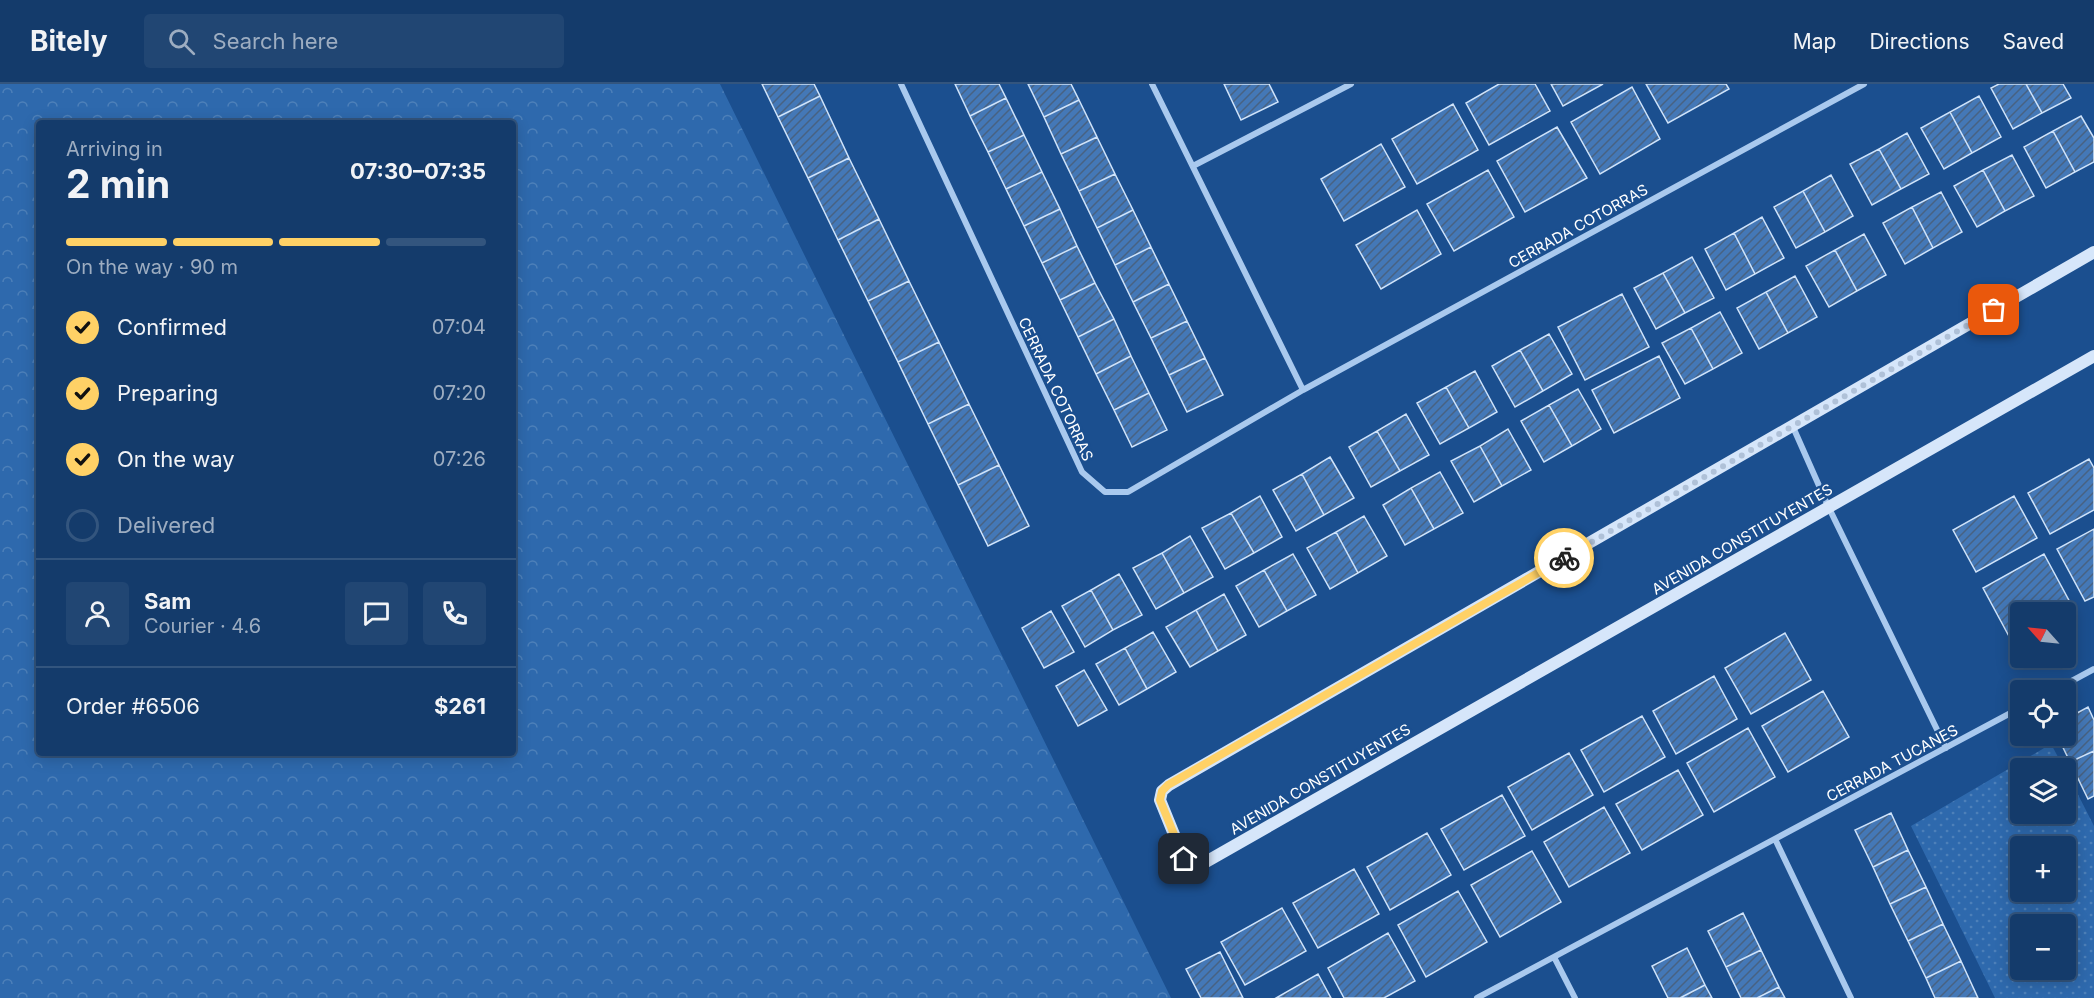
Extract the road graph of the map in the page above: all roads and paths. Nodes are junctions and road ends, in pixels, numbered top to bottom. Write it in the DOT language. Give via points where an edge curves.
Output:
graph roads {
  1 [pos="901,84"];
  2 [pos="1152,84"];
  3 [pos="1351,84"];
  4 [pos="1864,84"];
  5 [pos="1192,166"];
  6 [pos="2094,252"];
  7 [pos="2094,356"];
  8 [pos="1303,390"];
  9 [pos="1793,427"];
  10 [pos="1828,507"];
  11 [pos="2094,669"];
  12 [pos="2074,680"];
  13 [pos="2010,713"];
  14 [pos="1946,748"];
  15 [pos="1775,839"];
  16 [pos="1554,957"];
  17 [pos="1477,998"];
  18 [pos="1575,998"];
  19 [pos="1851,998"];
  1 -- 8 [label="street, CERRADA COTORRAS" via="1082,472 1105,492 1128,492"];
  2 -- 5 [label="street"];
  3 -- 5 [label="street"];
  4 -- 8 [label="street, CERRADA COTORRAS"];
  5 -- 8 [label="street"];
  6 -- 9 [label="main road, AVENIDA CONSTITUYENTES"];
  7 -- 10 [label="main road, AVENIDA CONSTITUYENTES"];
  9 -- 10 [label="street"];
  9 -- 10 [label="main road, AVENIDA CONSTITUYENTES" via="1168,785 1160,800 1184,859 1193,866 1204,863"];
  10 -- 14 [label="street"];
  11 -- 12 [label="street"];
  13 -- 14 [label="street, CERRADA TUCANES"];
  14 -- 15 [label="street, CERRADA TUCANES"];
  15 -- 16 [label="street, CERRADA TUCANES"];
  15 -- 19 [label="street"];
  16 -- 17 [label="street, CERRADA TUCANES"];
  16 -- 18 [label="street"];
}
